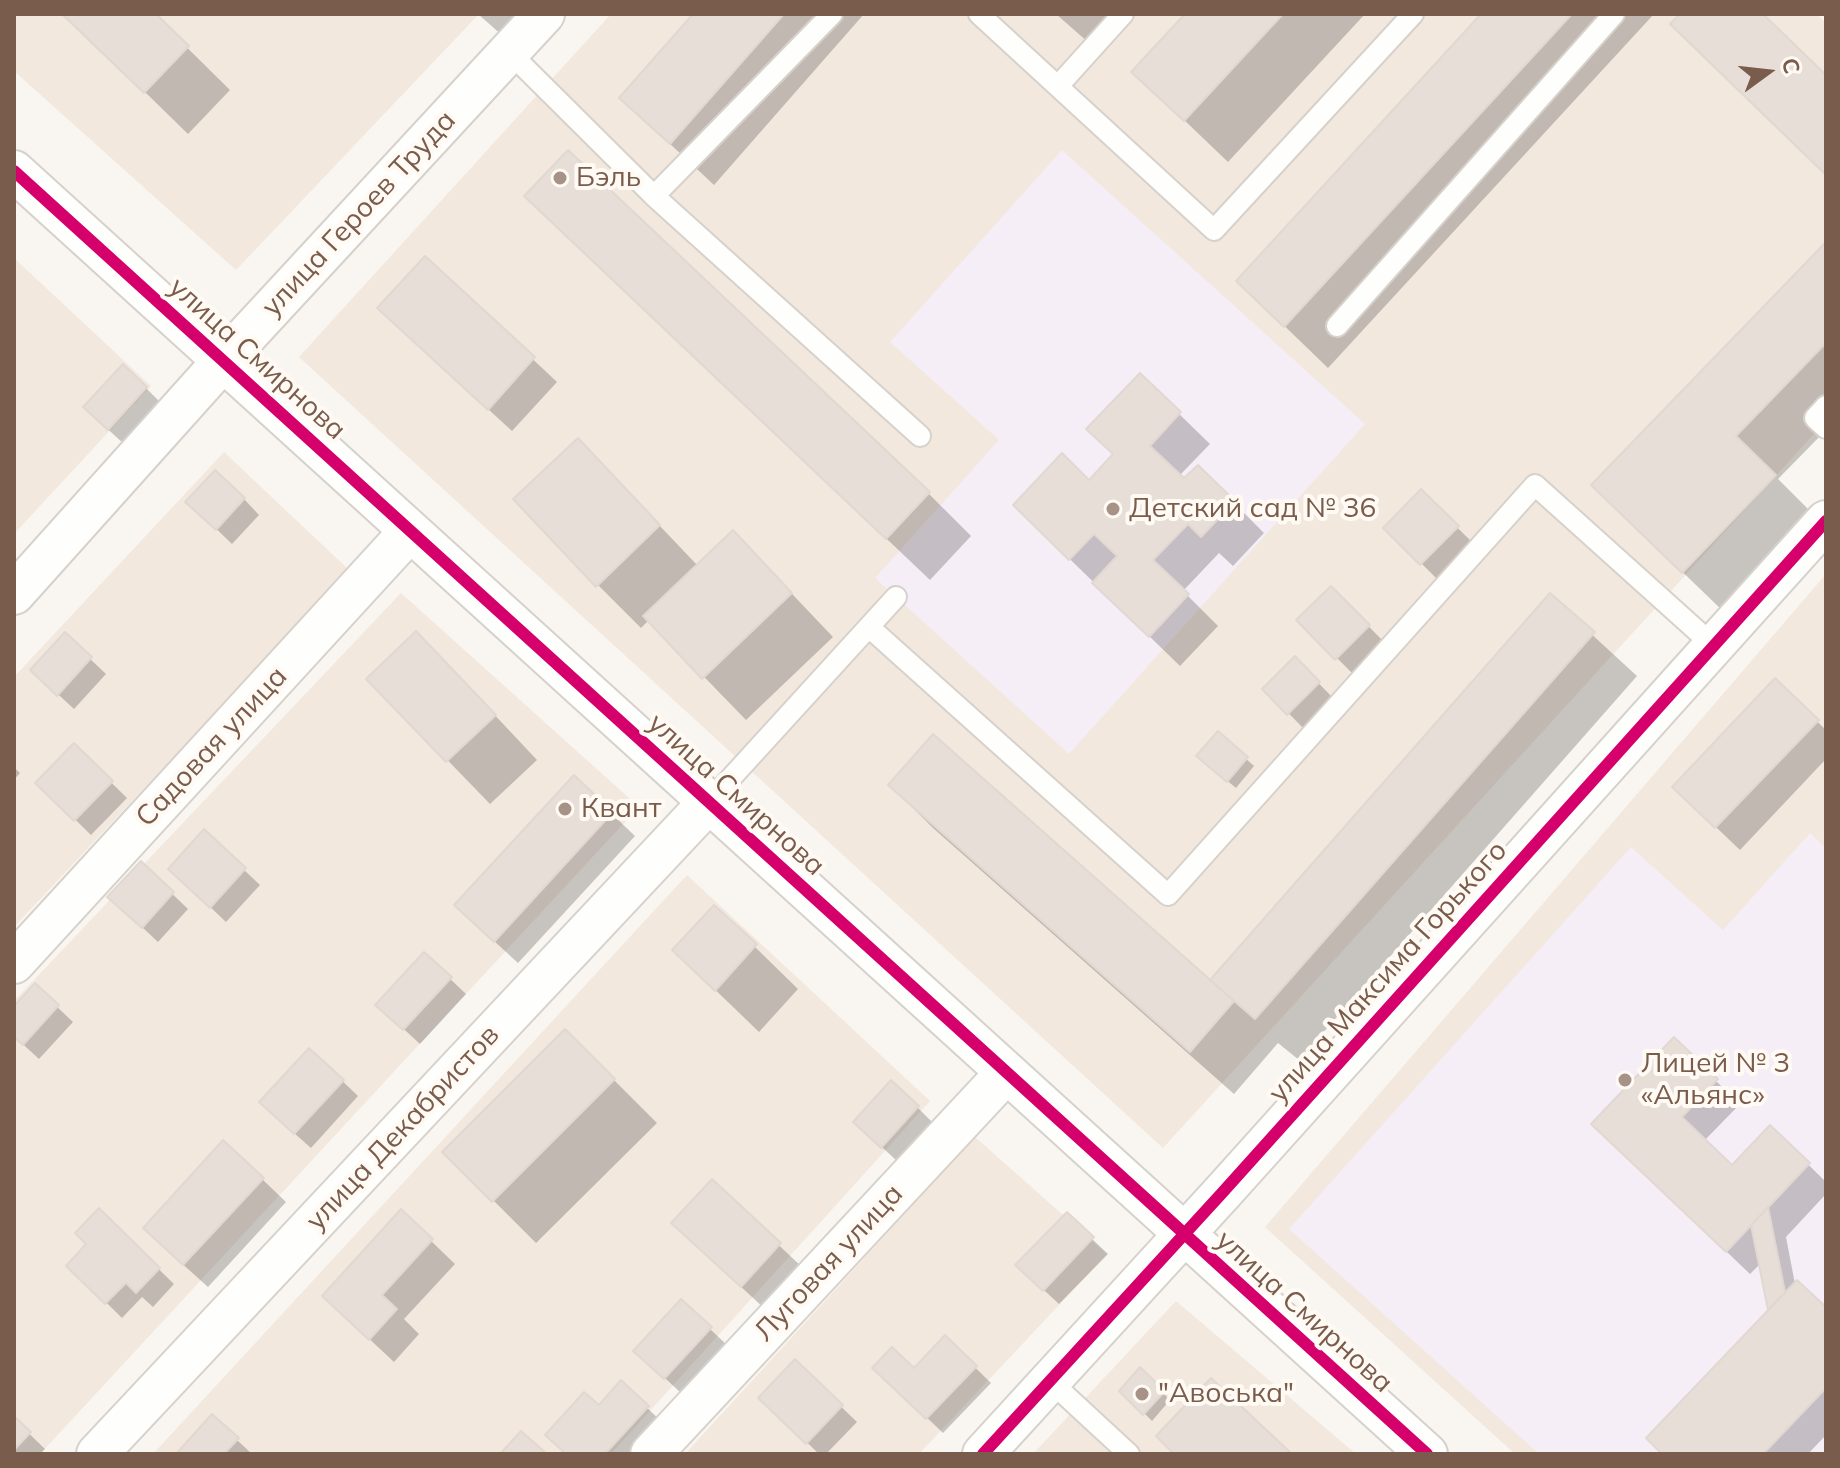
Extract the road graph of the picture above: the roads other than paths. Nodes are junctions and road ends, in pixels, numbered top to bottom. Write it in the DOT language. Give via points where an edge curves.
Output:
graph roads {
  1 [pos="544,14"];
  2 [pos="832,14"];
  3 [pos="979,14"];
  4 [pos="1123,14"];
  5 [pos="1413,14"];
  6 [pos="1614,14"];
  7 [pos="509,52"];
  8 [pos="1058,86"];
  9 [pos="14,171"];
  10 [pos="654,196"];
  11 [pos="1337,326"];
  12 [pos="223,361"];
  13 [pos="1826,406"];
  14 [pos="1826,428"];
  15 [pos="920,436"];
  16 [pos="1826,521"];
  17 [pos="410,531"];
  18 [pos="14,594"];
  19 [pos="896,597"];
  20 [pos="869,627"];
  21 [pos="1714,646"];
  22 [pos="709,802"];
  23 [pos="14,963"];
  24 [pos="1006,1073"];
  25 [pos="1183,1235"];
  26 [pos="1050,1381"];
  27 [pos="97,1454"];
  28 [pos="651,1454"];
  29 [pos="983,1454"];
  30 [pos="1129,1454"];
  31 [pos="1427,1454"];
  1 -- 7 [label="street, улица Героев Труда"];
  2 -- 10 [label="lane"];
  3 -- 8 [label="lane"];
  4 -- 8 [label="lane"];
  5 -- 8 [label="lane" via="1214,230"];
  6 -- 11 [label="lane"];
  7 -- 10 [label="lane"];
  7 -- 12 [label="street, улица Героев Труда"];
  9 -- 12 [label="street, улица Смирнова"];
  10 -- 15 [label="lane"];
  12 -- 17 [label="street, улица Смирнова"];
  12 -- 18 [label="street, улица Героев Труда"];
  13 -- 14 [label="lane" via="1815,418"];
  16 -- 21 [label="street, улица Максима Горького"];
  17 -- 22 [label="street, улица Смирнова"];
  17 -- 23 [label="street, Садовая улица"];
  19 -- 20 [label="lane"];
  20 -- 21 [label="lane" via="1168,895 1535,485"];
  20 -- 22 [label="lane"];
  21 -- 25 [label="street, улица Максима Горького"];
  22 -- 24 [label="street, улица Смирнова"];
  22 -- 27 [label="street, улица Декабристов"];
  24 -- 25 [label="street, улица Смирнова"];
  24 -- 28 [label="street, Луговая улица"];
  25 -- 26 [label="street, улица Максима Горького"];
  25 -- 31 [label="street, улица Смирнова"];
  26 -- 29 [label="street, улица Максима Горького"];
  26 -- 30 [label="lane"];
}
